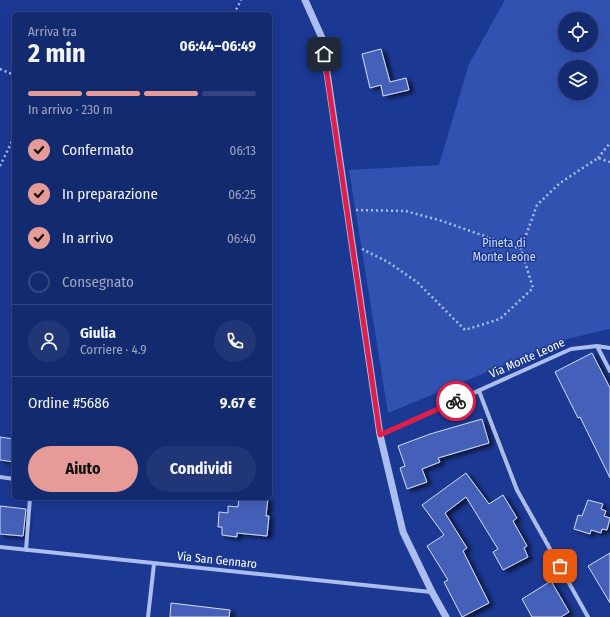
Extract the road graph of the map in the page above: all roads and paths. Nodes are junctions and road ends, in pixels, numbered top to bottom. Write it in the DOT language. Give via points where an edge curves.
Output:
graph roads {
  1 [pos="241,0"];
  2 [pos="305,0"];
  3 [pos="235,12"];
  4 [pos="0,69"];
  5 [pos="12,74"];
  6 [pos="12,141"];
  7 [pos="610,143"];
  8 [pos="598,158"];
  9 [pos="610,162"];
  10 [pos="0,166"];
  11 [pos="347,210"];
  12 [pos="352,243"];
  13 [pos="521,249"];
  14 [pos="597,346"];
  15 [pos="610,348"];
  16 [pos="610,371"];
  17 [pos="479,391"];
  18 [pos="380,435"];
  19 [pos="0,477"];
  20 [pos="12,479"];
  21 [pos="30,500"];
  22 [pos="0,547"];
  23 [pos="26,550"];
  24 [pos="154,564"];
  25 [pos="432,592"];
  26 [pos="148,617"];
  27 [pos="446,617"];
  28 [pos="588,617"];
  1 -- 3 [label="path"];
  2 -- 11 [label="street" via="322,38"];
  4 -- 5 [label="path"];
  6 -- 10 [label="path"];
  7 -- 8 [label="path"];
  8 -- 9 [label="path"];
  8 -- 13 [label="path" via="560,183 537,205"];
  11 -- 12 [label="street"];
  11 -- 13 [label="path" via="406,211"];
  12 -- 13 [label="path" via="388,262 417,282 466,330 500,319 533,288"];
  12 -- 18 [label="street"];
  14 -- 15 [label="street, Via Monte Leone"];
  14 -- 16 [label="street"];
  14 -- 17 [label="street, Via Monte Leone" via="571,349"];
  17 -- 18 [label="street, Via Monte Leone"];
  17 -- 28 [label="street" via="517,490"];
  18 -- 25 [label="street" via="403,532"];
  19 -- 20 [label="street"];
  21 -- 23 [label="street"];
  22 -- 23 [label="street, Via San Gennaro"];
  23 -- 24 [label="street, Via San Gennaro"];
  24 -- 25 [label="street, Via San Gennaro"];
  24 -- 26 [label="street"];
  25 -- 27 [label="street"];
}
